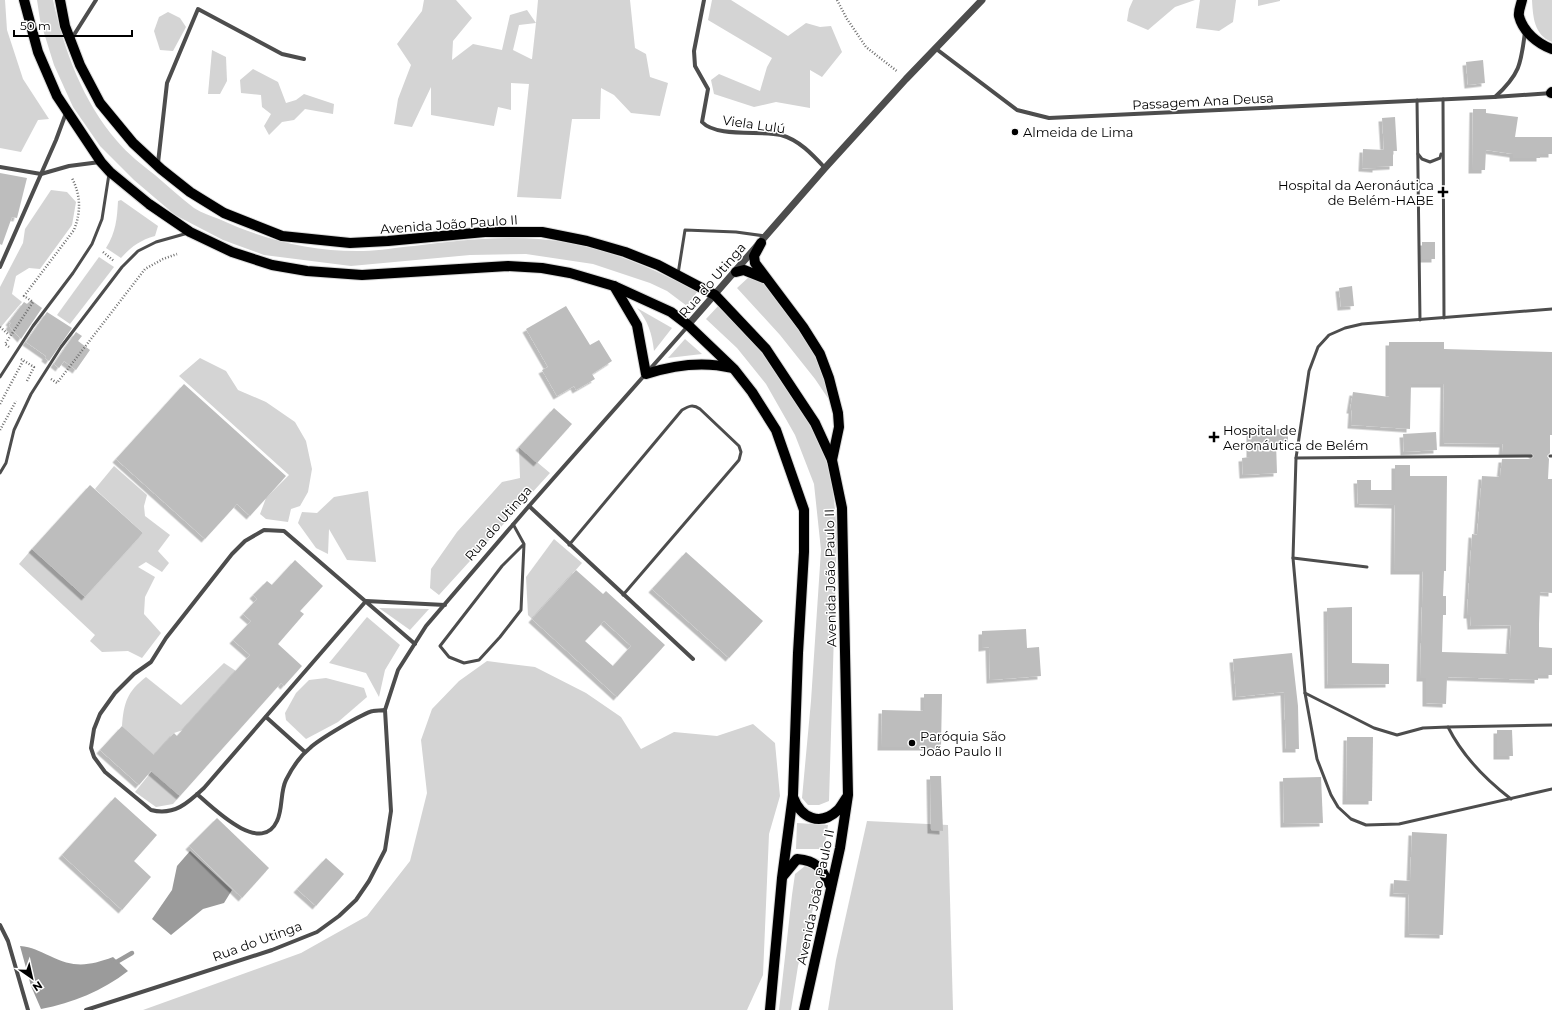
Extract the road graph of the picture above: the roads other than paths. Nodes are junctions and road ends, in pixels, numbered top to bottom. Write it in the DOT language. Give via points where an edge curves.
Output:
graph roads {
  1 [pos="24,0"];
  2 [pos="60,0"];
  3 [pos="96,0"];
  4 [pos="704,0"];
  5 [pos="982,0"];
  6 [pos="1522,0"];
  7 [pos="1525,29"];
  8 [pos="71,40"];
  9 [pos="935,48"];
  10 [pos="1552,49"];
  11 [pos="304,59"];
  12 [pos="1552,92"];
  13 [pos="1494,97"];
  14 [pos="1417,100"];
  15 [pos="1443,100"];
  16 [pos="66,111"];
  17 [pos="1442,151"];
  18 [pos="1418,154"];
  19 [pos="101,162"];
  20 [pos="157,165"];
  21 [pos="0,167"];
  22 [pos="825,168"];
  23 [pos="110,172"];
  24 [pos="41,174"];
  25 [pos="190,232"];
  26 [pos="764,240"];
  27 [pos="0,267"];
  28 [pos="736,272"];
  29 [pos="678,274"];
  30 [pos="764,278"];
  31 [pos="614,286"];
  32 [pos="716,295"];
  33 [pos="1552,310"];
  34 [pos="1444,318"];
  35 [pos="1420,320"];
  36 [pos="688,325"];
  37 [pos="734,369"];
  38 [pos="646,374"];
  39 [pos="0,377"];
  40 [pos="1531,456"];
  41 [pos="1296,458"];
  42 [pos="832,460"];
  43 [pos="0,473"];
  44 [pos="528,506"];
  45 [pos="513,524"];
  46 [pos="524,544"];
  47 [pos="570,544"];
  48 [pos="1293,558"];
  49 [pos="1367,567"];
  50 [pos="623,595"];
  51 [pos="366,601"];
  52 [pos="444,604"];
  53 [pos="415,644"];
  54 [pos="693,659"];
  55 [pos="1305,693"];
  56 [pos="385,710"];
  57 [pos="266,717"];
  58 [pos="1552,725"];
  59 [pos="1448,727"];
  60 [pos="305,752"];
  61 [pos="1552,789"];
  62 [pos="197,794"];
  63 [pos="793,795"];
  64 [pos="848,796"];
  65 [pos="1511,799"];
  66 [pos="782,878"];
  67 [pos="831,887"];
  68 [pos="0,925"];
  69 [pos="28,1010"];
  70 [pos="86,1010"];
  71 [pos="770,1010"];
  72 [pos="804,1010"];
  1 -- 16 [label="main road, Avenida João Paulo II" via="38,52"];
  2 -- 8 [label="main road, Avenida João Paulo II" via="65,26"];
  3 -- 8 [label="street"];
  4 -- 22 [label="street, Viela Lulú" via="694,51 695,66 708,89 702,122 710,128 779,135 791,139 802,145"];
  5 -- 9 [label="street, Rua do Utinga"];
  6 -- 7 [label="main road" via="1519,15"];
  7 -- 10 [label="main road" via="1540,45"];
  7 -- 13 [label="street" via="1518,70 1511,83"];
  8 -- 20 [label="main road, Avenida João Paulo II" via="80,65 100,103 132,143"];
  9 -- 14 [label="street, Passagem Ana Deusa" via="1017,110 1049,118"];
  9 -- 22 [label="street, Rua do Utinga"];
  11 -- 20 [label="street" via="282,54 198,9 167,83"];
  12 -- 13 [label="street, Passagem Ana Deusa"];
  13 -- 15 [label="street, Passagem Ana Deusa"];
  14 -- 15 [label="street, Passagem Ana Deusa"];
  14 -- 18 [label="lane"];
  15 -- 17 [label="lane"];
  16 -- 19 [label="main road, Avenida João Paulo II"];
  16 -- 24 [label="street"];
  17 -- 18 [label="lane" via="1440,158 1430,162"];
  17 -- 34 [label="lane"];
  18 -- 35 [label="lane"];
  19 -- 23 [label="main road, Avenida João Paulo II"];
  19 -- 24 [label="street" via="69,166"];
  20 -- 29 [label="main road, Avenida João Paulo II" via="190,192 224,213 282,236 350,243 485,232 542,232 625,252"];
  21 -- 24 [label="street"];
  22 -- 26 [label="street, Rua do Utinga"];
  23 -- 25 [label="main road, Avenida João Paulo II" via="149,204"];
  23 -- 39 [label="lane" via="102,219 92,244"];
  24 -- 27 [label="street"];
  25 -- 31 [label="main road, Avenida João Paulo II" via="232,252 272,265 307,271 362,275 508,266 570,273"];
  25 -- 43 [label="lane" via="156,242 138,251 122,267 61,347 31,394 14,430 6,463"];
  26 -- 28 [label="street, Rua do Utinga"];
  26 -- 29 [label="lane" via="736,232 685,230"];
  26 -- 30 [label="main road" via="754,256"];
  28 -- 30 [label="main road" via="744,270"];
  28 -- 32 [label="street, Rua do Utinga"];
  29 -- 32 [label="main road, Avenida João Paulo II"];
  30 -- 42 [label="main road" via="803,327 820,354 829,378 838,410 839,427"];
  31 -- 36 [label="main road, Avenida João Paulo II" via="656,304"];
  31 -- 38 [label="main road" via="637,325"];
  32 -- 36 [label="street, Rua do Utinga"];
  32 -- 42 [label="main road, Avenida João Paulo II" via="766,349 814,423"];
  33 -- 34 [label="lane"];
  34 -- 35 [label="lane"];
  35 -- 41 [label="lane" via="1362,324 1345,328 1329,336 1318,347 1309,371"];
  36 -- 37 [label="main road, Avenida João Paulo II"];
  36 -- 38 [label="street, Rua do Utinga"];
  37 -- 38 [label="main road" via="711,364 678,365"];
  37 -- 63 [label="main road, Avenida João Paulo II" via="776,430 804,510"];
  38 -- 44 [label="street, Rua do Utinga"];
  40 -- 41 [label="lane"];
  41 -- 48 [label="lane"];
  42 -- 64 [label="main road, Avenida João Paulo II" via="842,508"];
  44 -- 45 [label="street, Rua do Utinga"];
  44 -- 47 [label="street"];
  45 -- 46 [label="lane"];
  45 -- 52 [label="street, Rua do Utinga"];
  46 -- 46 [label="lane" via="521,610 480,660 464,663 450,657 440,646 502,566"];
  47 -- 50 [label="street"];
  47 -- 50 [label="lane" via="688,406 700,409 739,446 739,460"];
  48 -- 49 [label="lane"];
  48 -- 55 [label="lane"];
  50 -- 54 [label="street"];
  51 -- 52 [label="street"];
  51 -- 53 [label="street"];
  51 -- 57 [label="street"];
  51 -- 62 [label="street" via="284,531 264,530 245,541 232,554 166,638 151,662 115,693 100,714 92,739 94,757 105,772 151,810 158,812 184,806"];
  52 -- 53 [label="street, Rua do Utinga"];
  53 -- 56 [label="street, Rua do Utinga" via="398,670"];
  55 -- 59 [label="lane" via="1374,728 1398,735 1422,728"];
  55 -- 65 [label="lane" via="1317,759 1330,795 1338,807 1352,819 1366,825 1399,824"];
  56 -- 60 [label="street" via="372,711 323,738"];
  56 -- 70 [label="street, Rua do Utinga" via="390,819 385,850 356,900 317,932 272,950"];
  57 -- 60 [label="street"];
  57 -- 62 [label="street"];
  58 -- 59 [label="lane"];
  59 -- 65 [label="lane" via="1455,741 1485,779"];
  60 -- 62 [label="street" via="285,782 276,824 269,831 260,834 244,830 223,817"];
  61 -- 65 [label="lane"];
  63 -- 64 [label="main road" via="797,807 806,817 815,819 827,817 838,810"];
  63 -- 66 [label="main road, Avenida João Paulo II"];
  64 -- 67 [label="main road, Avenida João Paulo II"];
  66 -- 67 [label="main road" via="797,859 809,860 820,868"];
  66 -- 71 [label="main road, Avenida João Paulo II"];
  67 -- 72 [label="main road, Avenida João Paulo II"];
  68 -- 69 [label="street" via="8,941"];
}
